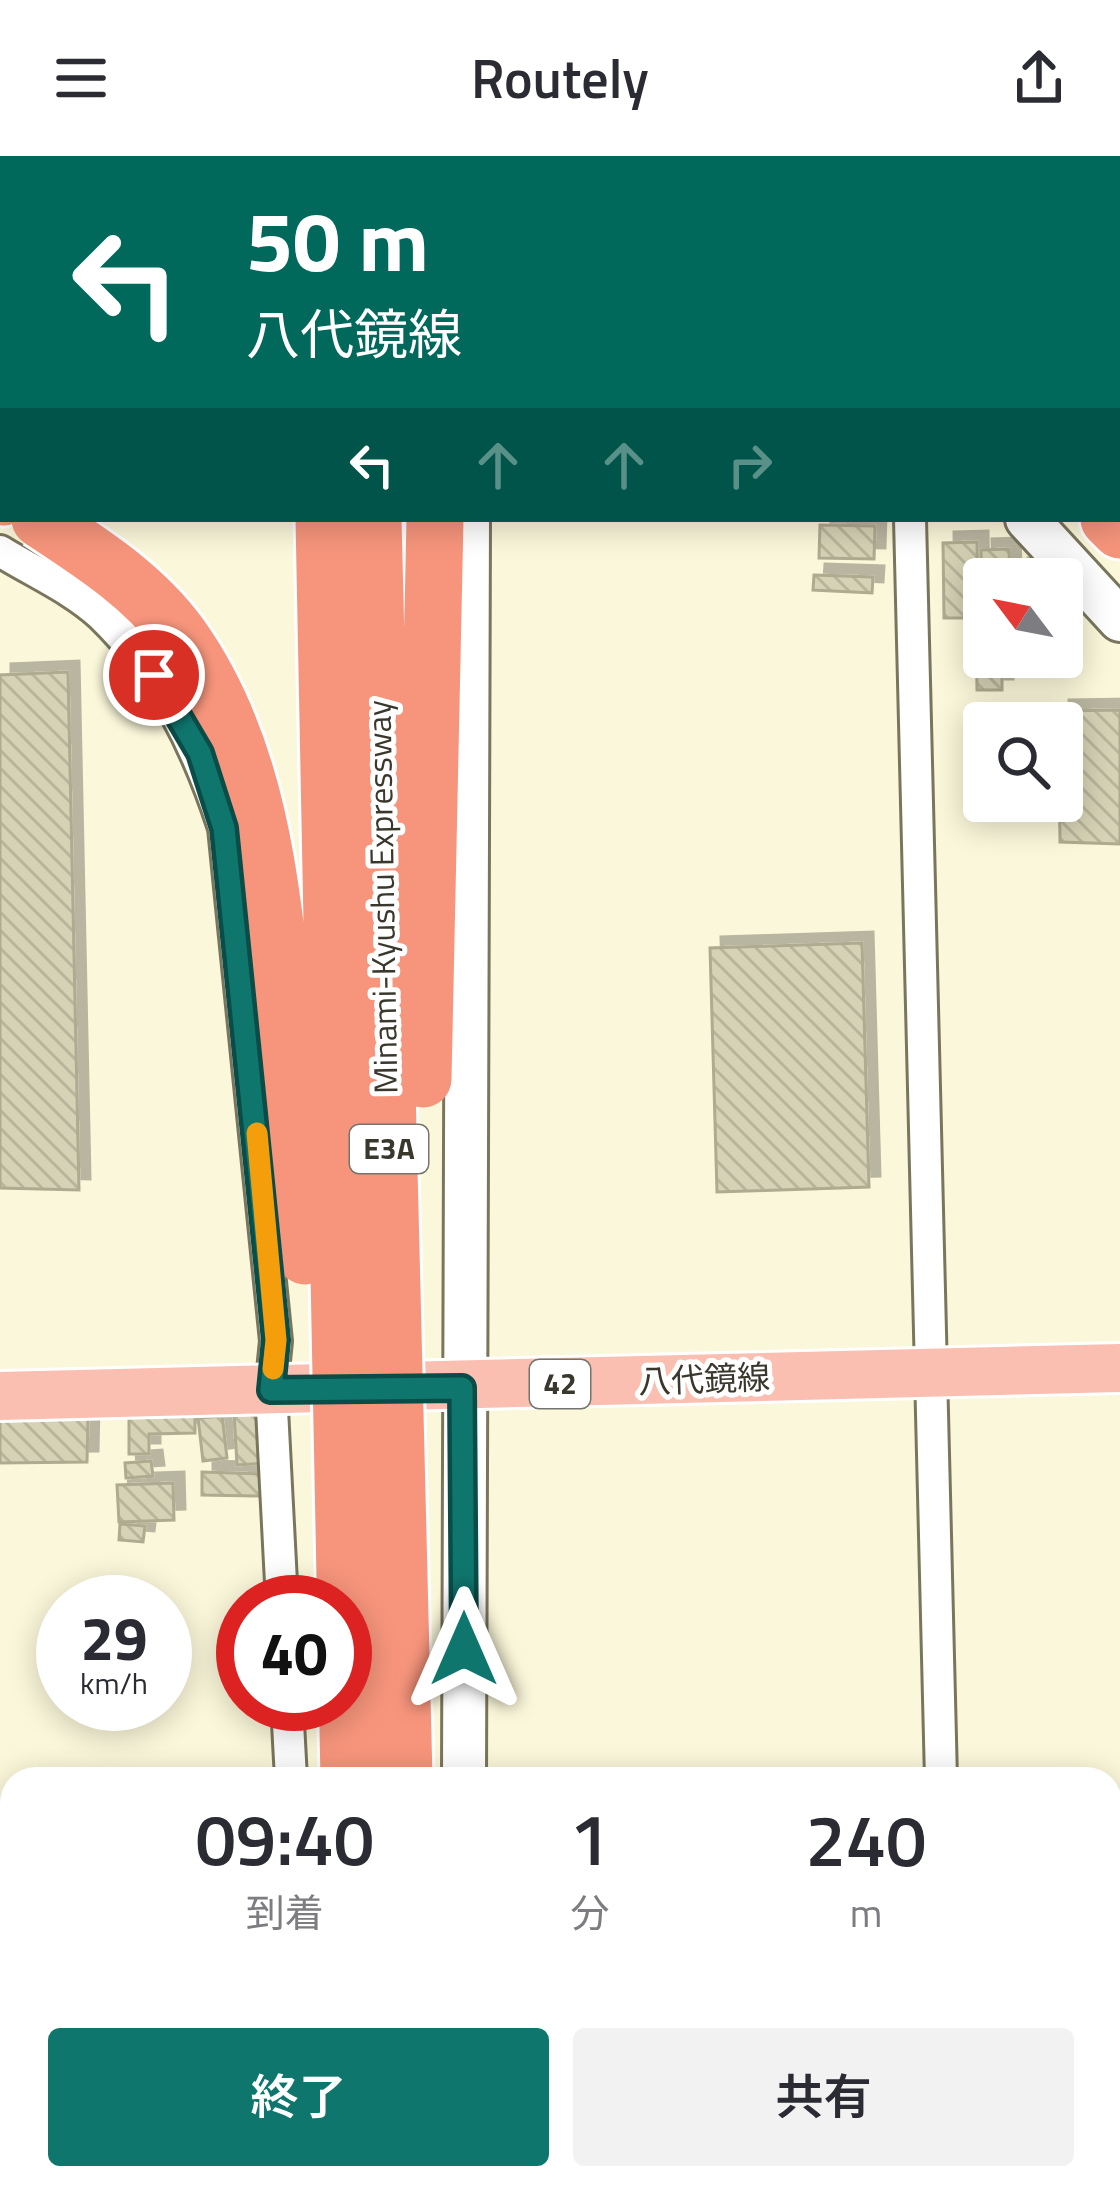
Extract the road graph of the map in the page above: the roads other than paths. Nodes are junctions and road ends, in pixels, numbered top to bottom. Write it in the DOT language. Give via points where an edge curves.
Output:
graph roads {
  1 [pos="44,522"];
  2 [pos="325,522"];
  3 [pos="373,522"];
  4 [pos="435,522"];
  5 [pos="468,522"];
  6 [pos="910,522"];
  7 [pos="1030,522"];
  8 [pos="0,550"];
  9 [pos="1120,620"];
  10 [pos="1120,1369"];
  11 [pos="928,1370"];
  12 [pos="462,1388"];
  13 [pos="271,1390"];
  14 [pos="0,1396"];
  15 [pos="281,1575"];
  16 [pos="319,1575"];
  17 [pos="288,1731"];
  18 [pos="325,1731"];
  19 [pos="290,1767"];
  20 [pos="327,1767"];
  21 [pos="349,1767"];
  22 [pos="404,1767"];
  23 [pos="419,1767"];
  24 [pos="464,1767"];
  25 [pos="941,1767"];
  1 -- 16 [label="highway, bridge" via="136,588 178,632 239,747 276,923 300,1179"];
  2 -- 21 [label="highway, Minami-Kyushu Expressway / E3A, bridge"];
  3 -- 22 [label="highway, Minami-Kyushu Expressway / E3A, bridge"];
  4 -- 23 [label="highway, bridge"];
  5 -- 12 [label="street"];
  6 -- 11 [label="street"];
  7 -- 9 [label="street"];
  8 -- 13 [label="street" via="98,613 154,675 200,753 218,809 239,940 274,1317"];
  10 -- 11 [label="main road, 八代鏡線 / 42"];
  11 -- 12 [label="main road, 八代鏡線 / 42"];
  11 -- 25 [label="street"];
  12 -- 13 [label="main road, 八代鏡線 / 42"];
  12 -- 24 [label="street"];
  13 -- 14 [label="main road, 八代鏡線 / 42"];
  13 -- 15 [label="street"];
  17 -- 19 [label="street"];
  18 -- 20 [label="highway"];
}
